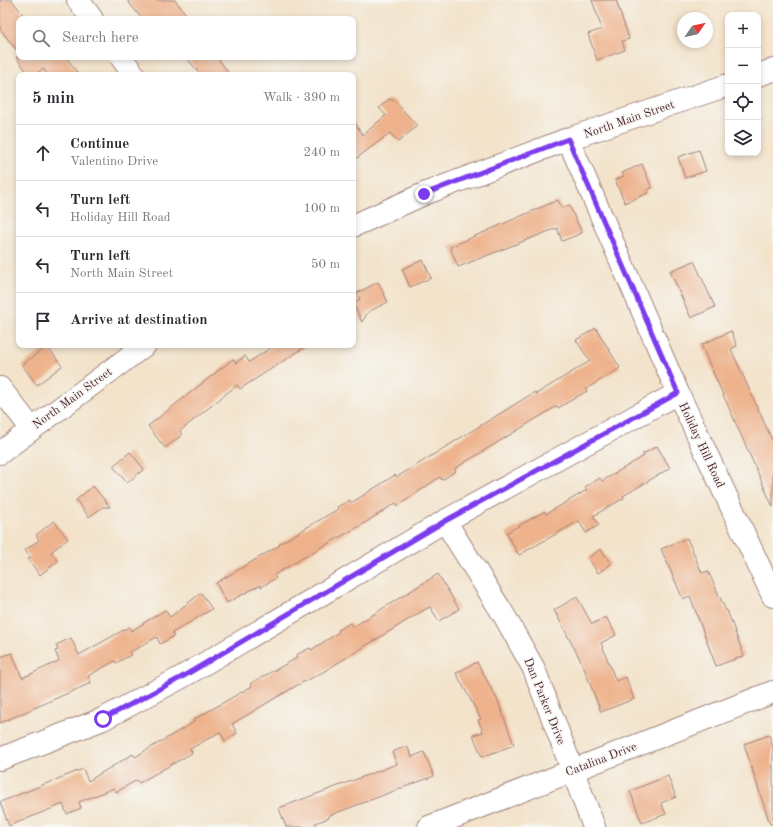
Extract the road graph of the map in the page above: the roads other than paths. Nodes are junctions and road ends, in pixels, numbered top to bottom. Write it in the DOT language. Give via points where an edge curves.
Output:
graph roads {
  1 [pos="78,0"];
  2 [pos="90,16"];
  3 [pos="122,60"];
  4 [pos="773,70"];
  5 [pos="132,72"];
  6 [pos="761,74"];
  7 [pos="725,86"];
  8 [pos="568,139"];
  9 [pos="356,225"];
  10 [pos="141,348"];
  11 [pos="0,388"];
  12 [pos="678,393"];
  13 [pos="32,428"];
  14 [pos="0,453"];
  15 [pos="445,521"];
  16 [pos="773,596"];
  17 [pos="773,692"];
  18 [pos="0,759"];
  19 [pos="573,770"];
  20 [pos="429,827"];
  21 [pos="594,827"];
  1 -- 2 [label="street"];
  3 -- 5 [label="street"];
  4 -- 6 [label="street"];
  7 -- 8 [label="street, North Main Street"];
  8 -- 9 [label="street, North Main Street" via="424,194"];
  8 -- 12 [label="street, Holiday Hill Road"];
  10 -- 13 [label="street, North Main Street"];
  11 -- 13 [label="street"];
  12 -- 15 [label="street"];
  12 -- 16 [label="street, Holiday Hill Road"];
  13 -- 14 [label="street, North Main Street"];
  15 -- 18 [label="street" via="182,677 103,719"];
  15 -- 19 [label="street, Dan Parker Drive" via="534,669"];
  17 -- 19 [label="street, Catalina Drive"];
  19 -- 20 [label="street, Catalina Drive"];
  19 -- 21 [label="street, Dan Parker Drive"];
}
